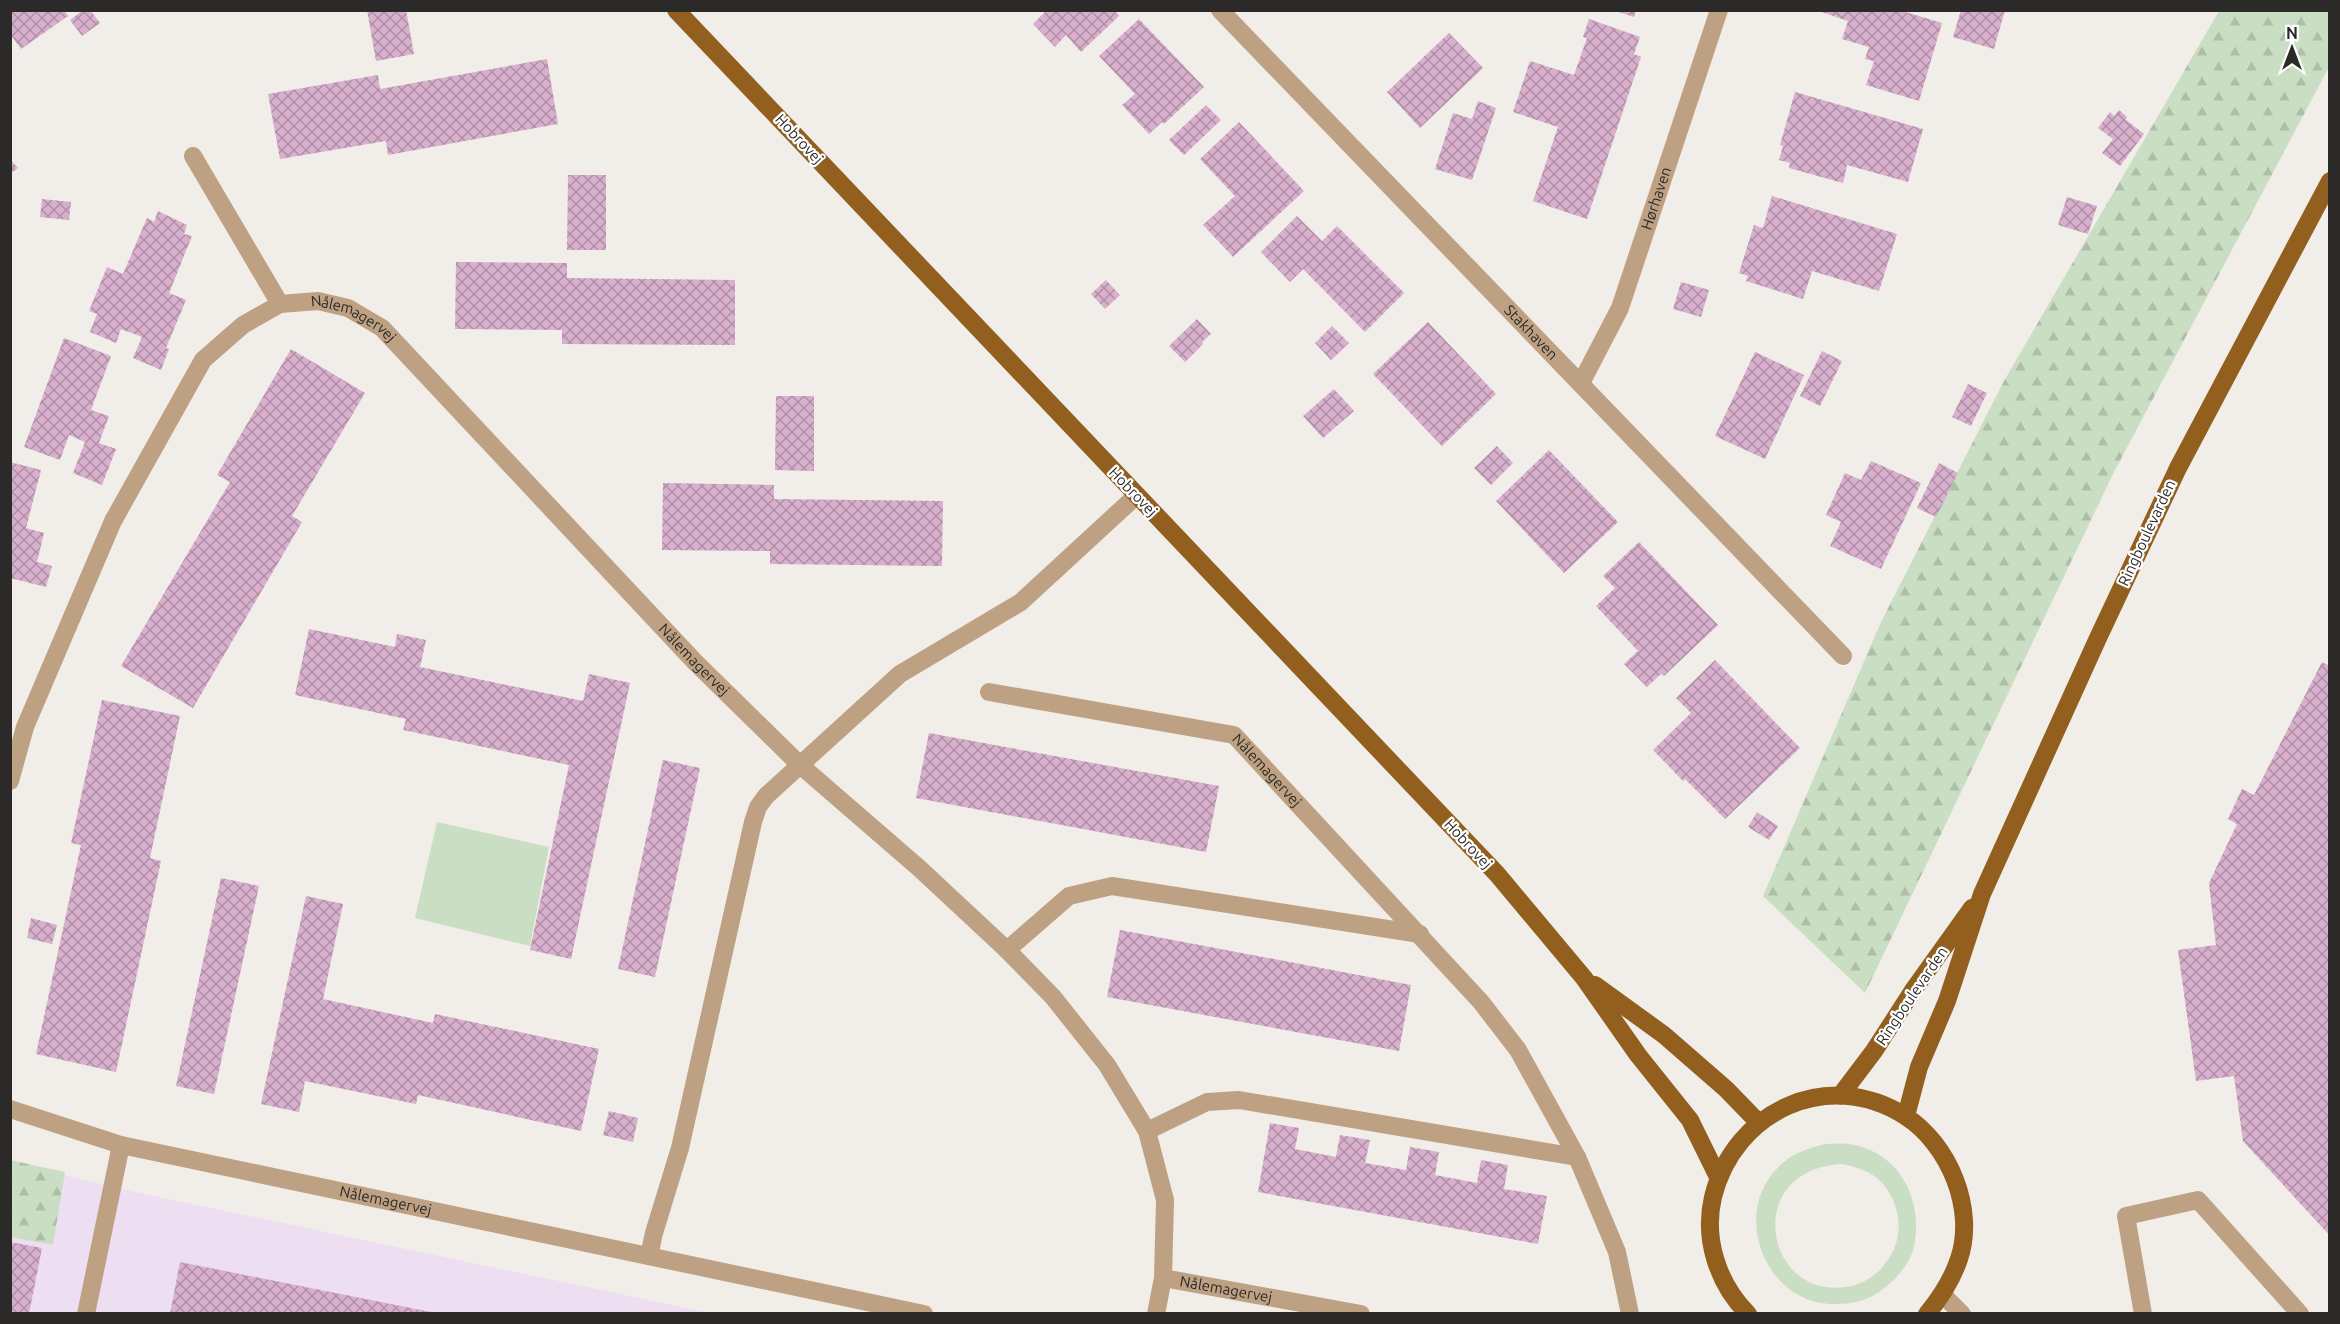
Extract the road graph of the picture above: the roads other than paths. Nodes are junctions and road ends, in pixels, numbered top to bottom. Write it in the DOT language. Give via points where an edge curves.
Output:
graph roads {
  1 [pos="676,10"];
  2 [pos="1220,10"];
  3 [pos="1719,10"];
  4 [pos="193,156"];
  5 [pos="2330,181"];
  6 [pos="280,304"];
  7 [pos="1581,383"];
  8 [pos="1136,496"];
  9 [pos="1843,656"];
  10 [pos="989,692"];
  11 [pos="800,765"];
  12 [pos="10,781"];
  13 [pos="1982,894"];
  14 [pos="1420,934"];
  15 [pos="1007,950"];
  16 [pos="1584,978"];
  17 [pos="1840,1096"];
  18 [pos="10,1109"];
  19 [pos="1906,1116"];
  20 [pos="1758,1123"];
  21 [pos="1147,1131"];
  22 [pos="121,1144"];
  23 [pos="1577,1157"];
  24 [pos="1718,1178"];
  25 [pos="649,1256"];
  26 [pos="1163,1278"];
  27 [pos="1943,1295"];
  28 [pos="86,1314"];
  29 [pos="924,1314"];
  30 [pos="1156,1314"];
  31 [pos="1361,1314"];
  32 [pos="1630,1314"];
  33 [pos="1748,1314"];
  34 [pos="1927,1314"];
  35 [pos="1962,1314"];
  36 [pos="2143,1314"];
  37 [pos="2300,1314"];
  1 -- 8 [label="main road, Hobrovej"];
  2 -- 7 [label="street, Stakhaven"];
  3 -- 7 [label="street, Hørhaven" via="1620,308"];
  4 -- 6 [label="street"];
  5 -- 13 [label="main road, Ringboulevarden" via="2178,468"];
  6 -- 11 [label="street, Nålemagervej" via="318,301 348,308 382,328 695,662"];
  6 -- 12 [label="street, Nålemagervej" via="243,326 203,360 113,521 25,727"];
  7 -- 9 [label="street, Stakhaven"];
  8 -- 11 [label="street" via="1021,602 900,674"];
  8 -- 16 [label="main road, Hobrovej" via="1497,874"];
  10 -- 14 [label="street, Nålemagervej" via="1234,735"];
  11 -- 15 [label="street, Nålemagervej"];
  11 -- 25 [label="street" via="766,796 753,822 680,1148"];
  13 -- 17 [label="main road, Ringboulevarden"];
  13 -- 19 [label="main road, Ringboulevarden" via="1947,1001 1919,1067"];
  14 -- 15 [label="street" via="1112,886 1070,896"];
  14 -- 23 [label="street, Nålemagervej" via="1518,1050"];
  15 -- 21 [label="street, Nålemagervej" via="1053,997 1107,1065"];
  16 -- 20 [label="main road, Hobrovej" via="1664,1035"];
  16 -- 24 [label="main road, Hobrovej" via="1690,1120"];
  17 -- 19 [label="main road" via="1874,1102"];
  17 -- 20 [label="main road" via="1797,1102"];
  18 -- 22 [label="street, Nålemagervej"];
  19 -- 27 [label="main road" via="1936,1143 1956,1179 1964,1218 1960,1258"];
  20 -- 24 [label="main road" via="1734,1147"];
  21 -- 23 [label="street" via="1208,1102 1239,1100"];
  21 -- 26 [label="street, Nålemagervej" via="1165,1200"];
  22 -- 25 [label="street, Nålemagervej"];
  22 -- 28 [label="street"];
  23 -- 32 [label="street, Nålemagervej" via="1617,1252"];
  24 -- 33 [label="main road" via="1710,1209 1710,1242 1719,1274"];
  25 -- 29 [label="street, Nålemagervej"];
  26 -- 30 [label="street, Nålemagervej"];
  26 -- 31 [label="street, Nålemagervej"];
  27 -- 34 [label="main road"];
  27 -- 35 [label="street"];
  36 -- 37 [label="street" via="2126,1216 2198,1200"];
}
